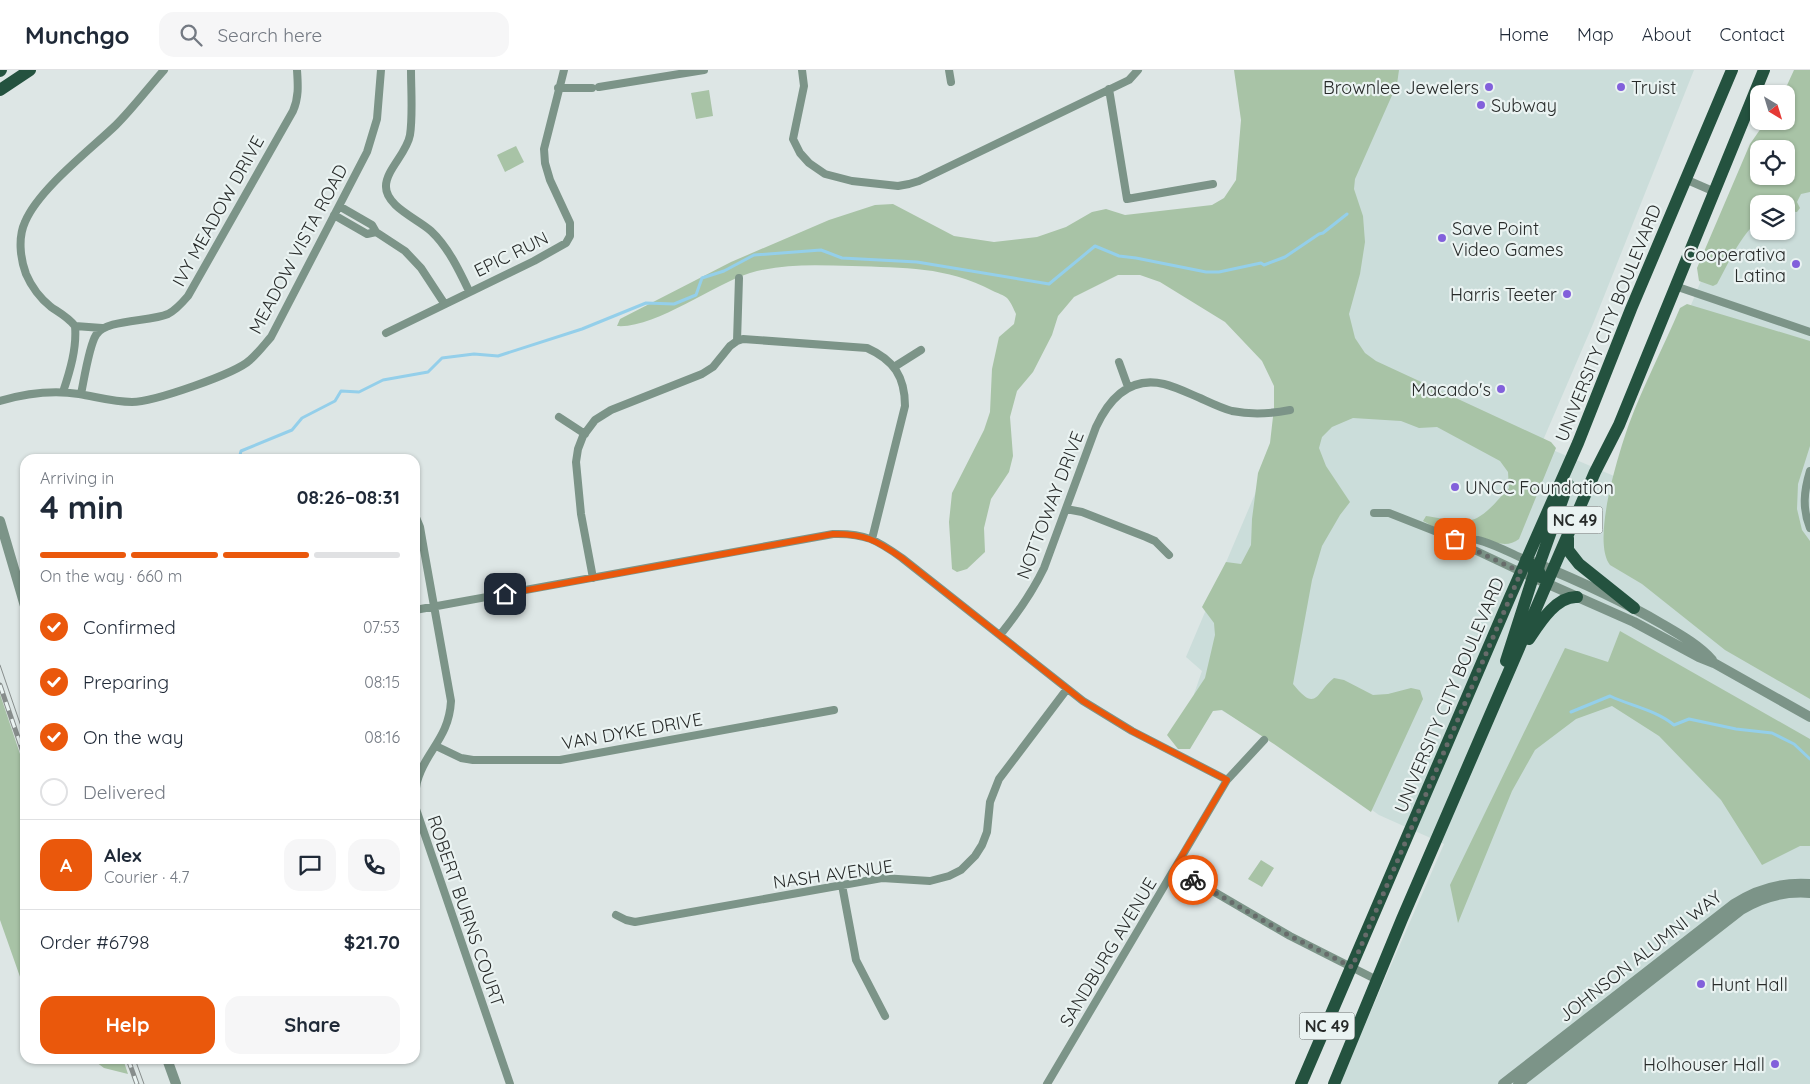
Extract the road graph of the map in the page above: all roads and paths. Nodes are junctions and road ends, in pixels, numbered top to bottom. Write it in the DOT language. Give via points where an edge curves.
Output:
graph roads {
  1 [pos="30,70"];
  2 [pos="164,70"];
  3 [pos="297,70"];
  4 [pos="380,70"];
  5 [pos="412,70"];
  6 [pos="564,70"];
  7 [pos="704,70"];
  8 [pos="802,70"];
  9 [pos="949,70"];
  10 [pos="1138,70"];
  11 [pos="1732,70"];
  12 [pos="1764,70"];
  13 [pos="951,82"];
  14 [pos="558,88"];
  15 [pos="0,90"];
  16 [pos="1109,90"];
  17 [pos="1685,179"];
  18 [pos="1213,184"];
  19 [pos="1715,192"];
  20 [pos="339,206"];
  21 [pos="334,215"];
  22 [pos="365,221"];
  23 [pos="360,230"];
  24 [pos="376,232"];
  25 [pos="739,278"];
  26 [pos="1676,286"];
  27 [pos="469,291"];
  28 [pos="444,303"];
  29 [pos="75,326"];
  30 [pos="102,328"];
  31 [pos="1810,332"];
  32 [pos="386,333"];
  33 [pos="737,341"];
  34 [pos="920,350"];
  35 [pos="1119,362"];
  36 [pos="894,368"];
  37 [pos="1128,387"];
  38 [pos="63,392"];
  39 [pos="80,394"];
  40 [pos="0,400"];
  41 [pos="1290,410"];
  42 [pos="559,417"];
  43 [pos="585,434"];
  44 [pos="1578,443"];
  45 [pos="1810,471"];
  46 [pos="1066,509"];
  47 [pos="1374,513"];
  48 [pos="0,521"];
  49 [pos="1810,528"];
  50 [pos="420,532"];
  51 [pos="1568,535"];
  52 [pos="872,538"];
  53 [pos="1455,539"];
  54 [pos="1169,555"];
  55 [pos="1539,565"];
  56 [pos="1524,566"];
  57 [pos="1553,571"];
  58 [pos="1533,577"];
  59 [pos="593,578"];
  60 [pos="1547,584"];
  61 [pos="20,588"];
  62 [pos="1577,597"];
  63 [pos="434,607"];
  64 [pos="1634,608"];
  65 [pos="420,609"];
  66 [pos="1000,635"];
  67 [pos="1714,663"];
  68 [pos="1510,671"];
  69 [pos="1068,689"];
  70 [pos="834,710"];
  71 [pos="1810,717"];
  72 [pos="1487,723"];
  73 [pos="1264,740"];
  74 [pos="436,746"];
  75 [pos="420,776"];
  76 [pos="1227,780"];
  77 [pos="420,821"];
  78 [pos="1174,869"];
  79 [pos="1810,884"];
  80 [pos="842,885"];
  81 [pos="1810,893"];
  82 [pos="616,915"];
  83 [pos="1352,967"];
  84 [pos="1377,980"];
  85 [pos="885,1016"];
  86 [pos="170,1064"];
  87 [pos="176,1084"];
  88 [pos="510,1084"];
  89 [pos="1047,1084"];
  90 [pos="1301,1084"];
  91 [pos="1334,1084"];
  92 [pos="1503,1084"];
  93 [pos="1518,1084"];
  1 -- 15 [label="main road"];
  2 -- 29 [label="street" via="118,123 40,199 24,223 21,250 26,274 41,298"];
  3 -- 30 [label="street, IVY MEADOW DRIVE" via="297,103 188,296 172,311 157,318"];
  4 -- 20 [label="street, MEADOW VISTA ROAD" via="375,127 367,152"];
  5 -- 27 [label="street" via="410,136 388,179 386,190 393,203 430,230 444,247"];
  6 -- 14 [label="street, EPIC RUN"];
  7 -- 14 [label="street" via="596,88"];
  8 -- 16 [label="street" via="804,86 793,139 800,153 825,174 852,181 898,186 919,181"];
  9 -- 13 [label="street"];
  10 -- 16 [label="street" via="1129,80"];
  11 -- 17 [label="main road, UNIVERSITY CITY BOULEVARD / NC 49"];
  12 -- 19 [label="main road, NC 49"];
  14 -- 27 [label="street, EPIC RUN" via="544,149 545,163 570,223 570,236 558,248"];
  16 -- 18 [label="street" via="1127,198"];
  17 -- 19 [label="street"];
  17 -- 44 [label="main road, UNIVERSITY CITY BOULEVARD / NC 49"];
  19 -- 26 [label="main road, NC 49"];
  20 -- 21 [label="street, MEADOW VISTA ROAD"];
  20 -- 22 [label="street"];
  21 -- 23 [label="street"];
  21 -- 39 [label="street, MEADOW VISTA ROAD" via="271,337 250,361 227,374 145,401 122,402"];
  22 -- 23 [label="street"];
  22 -- 24 [label="street"];
  23 -- 24 [label="street" via="367,234"];
  24 -- 28 [label="street" via="405,251 421,268"];
  25 -- 33 [label="street"];
  26 -- 31 [label="street"];
  26 -- 51 [label="main road, NC 49" via="1619,425"];
  27 -- 28 [label="street, EPIC RUN"];
  28 -- 32 [label="street, EPIC RUN"];
  29 -- 30 [label="street, IVY MEADOW DRIVE"];
  29 -- 38 [label="street" via="73,359"];
  30 -- 39 [label="street" via="94,339"];
  33 -- 36 [label="street" via="861,347 878,353"];
  33 -- 43 [label="street" via="702,374 611,410 595,420"];
  34 -- 36 [label="street"];
  35 -- 37 [label="street"];
  36 -- 52 [label="street" via="904,387 905,406"];
  37 -- 41 [label="street" via="1150,382 1164,384 1223,408 1248,414"];
  37 -- 46 [label="street, NOTTOWAY DRIVE" via="1103,410"];
  38 -- 39 [label="street, MEADOW VISTA ROAD"];
  38 -- 40 [label="street, MEADOW VISTA ROAD" via="33,393"];
  42 -- 43 [label="street"];
  43 -- 59 [label="street" via="576,462 581,514"];
  44 -- 55 [label="main road" via="1573,470"];
  44 -- 56 [label="main road, UNIVERSITY CITY BOULEVARD / NC 49"];
  45 -- 49 [label="street" via="1804,497"];
  46 -- 54 [label="street" via="1082,512 1155,541"];
  46 -- 66 [label="street, NOTTOWAY DRIVE" via="1035,588"];
  47 -- 53 [label="street" via="1389,513"];
  48 -- 61 [label="street"];
  50 -- 63 [label="street, ROBERT BURNS COURT"];
  51 -- 57 [label="main road, NC 49"];
  51 -- 64 [label="main road, NC 49" via="1567,546 1573,556"];
  52 -- 59 [label="street" via="833,534"];
  52 -- 66 [label="street"];
  53 -- 56 [label="street" via="1468,547"];
  53 -- 56 [label="street" via="1474,538"];
  55 -- 56 [label="street"];
  55 -- 57 [label="street"];
  55 -- 60 [label="main road" via="1540,575"];
  56 -- 58 [label="main road" via="1534,567"];
  56 -- 83 [label="main road, UNIVERSITY CITY BOULEVARD / NC 49"];
  57 -- 60 [label="main road, NC 49"];
  57 -- 64 [label="street"];
  58 -- 60 [label="street"];
  58 -- 72 [label="main road"];
  59 -- 63 [label="street"];
  60 -- 62 [label="street"];
  60 -- 68 [label="main road, NC 49"];
  62 -- 67 [label="street"];
  62 -- 68 [label="main road" via="1566,599 1550,612"];
  63 -- 65 [label="street"];
  63 -- 74 [label="street, ROBERT BURNS COURT" via="451,701 448,720"];
  64 -- 67 [label="street" via="1704,651"];
  66 -- 69 [label="street"];
  67 -- 71 [label="street"];
  68 -- 72 [label="main road, NC 49"];
  69 -- 76 [label="street" via="1115,722"];
  69 -- 80 [label="street, NASH AVENUE" via="999,779 990,802 987,832 982,845 966,866 950,876 930,881 882,878"];
  70 -- 74 [label="street, VAN DYKE DRIVE" via="560,760 473,760 455,756"];
  72 -- 84 [label="main road, NC 49"];
  73 -- 76 [label="street, SANDBURG AVENUE"];
  74 -- 75 [label="street, ROBERT BURNS COURT"];
  76 -- 78 [label="street, SANDBURG AVENUE"];
  77 -- 88 [label="street, ROBERT BURNS COURT"];
  78 -- 83 [label="street" via="1290,936"];
  78 -- 89 [label="street, SANDBURG AVENUE"];
  79 -- 92 [label="street, JOHNSON ALUMNI WAY" via="1793,883 1768,888 1734,904"];
  80 -- 82 [label="street, NASH AVENUE" via="635,922"];
  80 -- 85 [label="street" via="856,960"];
  81 -- 93 [label="street, JOHNSON ALUMNI WAY" via="1776,895 1741,910"];
  83 -- 84 [label="street"];
  83 -- 90 [label="main road, UNIVERSITY CITY BOULEVARD / NC 49"];
  84 -- 91 [label="main road, NC 49"];
  86 -- 87 [label="street"];
}
